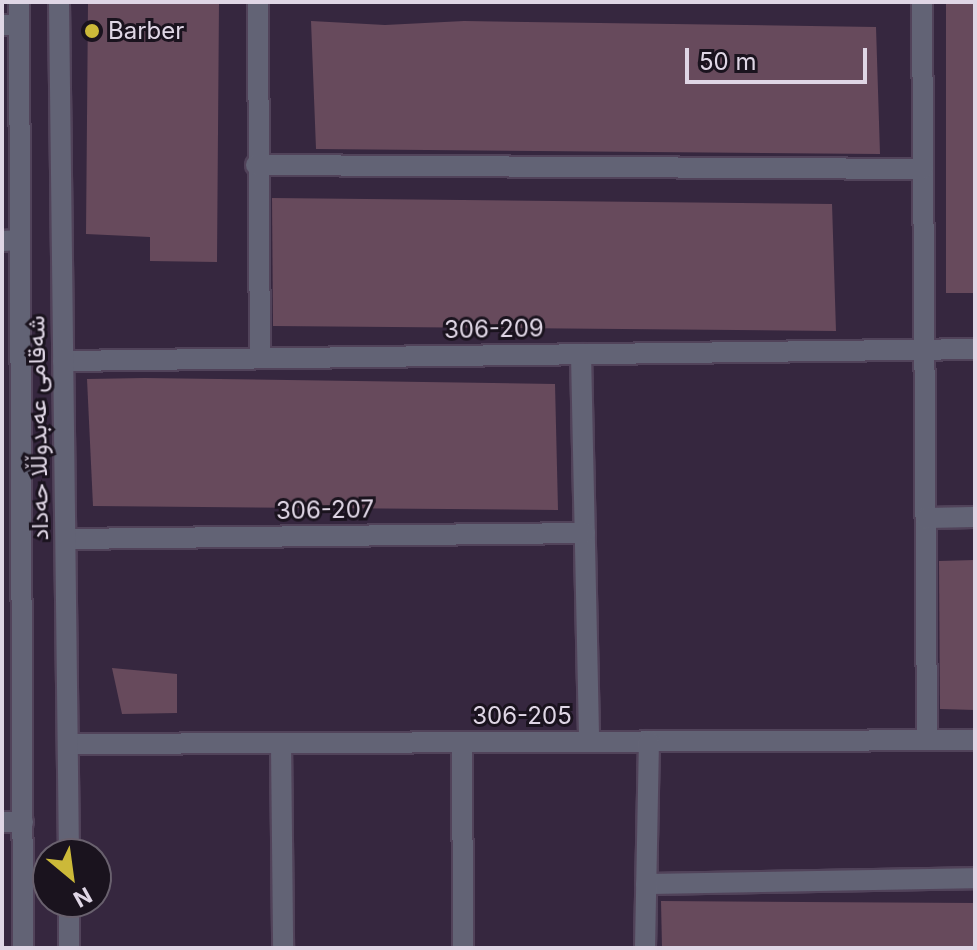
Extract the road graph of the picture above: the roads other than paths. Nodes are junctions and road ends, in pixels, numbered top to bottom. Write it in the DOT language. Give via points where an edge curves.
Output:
graph roads {
  1 [pos="19,2"];
  2 [pos="59,2"];
  3 [pos="258,2"];
  4 [pos="922,2"];
  5 [pos="10,25"];
  6 [pos="256,165"];
  7 [pos="923,169"];
  8 [pos="11,240"];
  9 [pos="975,349"];
  10 [pos="925,350"];
  11 [pos="581,354"];
  12 [pos="260,358"];
  13 [pos="63,361"];
  14 [pos="975,517"];
  15 [pos="926,518"];
  16 [pos="585,533"];
  17 [pos="66,539"];
  18 [pos="927,740"];
  19 [pos="975,740"];
  20 [pos="649,741"];
  21 [pos="462,742"];
  22 [pos="589,742"];
  23 [pos="281,743"];
  24 [pos="69,744"];
  25 [pos="2,822"];
  26 [pos="23,822"];
  27 [pos="69,838"];
  28 [pos="975,878"];
  29 [pos="646,884"];
  30 [pos="69,918"];
  31 [pos="23,948"];
  32 [pos="69,948"];
  33 [pos="283,948"];
  34 [pos="463,948"];
  35 [pos="645,948"];
  1 -- 5 [label="street, شەقامی عەبدوڵڵا حەداد"];
  2 -- 13 [label="street, شەقامی عەبدوڵڵا حەداد"];
  3 -- 6 [label="street"];
  4 -- 7 [label="street"];
  5 -- 8 [label="street, شەقامی عەبدوڵڵا حەداد"];
  6 -- 7 [label="street"];
  6 -- 12 [label="street"];
  7 -- 10 [label="street"];
  8 -- 26 [label="street, شەقامی عەبدوڵڵا حەداد"];
  9 -- 10 [label="street, 306-209"];
  10 -- 11 [label="street, 306-209"];
  10 -- 15 [label="street"];
  11 -- 12 [label="street, 306-209"];
  11 -- 16 [label="street"];
  12 -- 13 [label="street, 306-209"];
  13 -- 17 [label="street, شەقامی عەبدوڵڵا حەداد"];
  14 -- 15 [label="street"];
  15 -- 18 [label="street"];
  16 -- 17 [label="street, 306-207"];
  16 -- 22 [label="street"];
  17 -- 24 [label="street, شەقامی عەبدوڵڵا حەداد"];
  18 -- 19 [label="street, 306-205"];
  18 -- 20 [label="street, 306-205"];
  20 -- 22 [label="street, 306-205"];
  20 -- 29 [label="street"];
  21 -- 22 [label="street, 306-205"];
  21 -- 23 [label="street, 306-205"];
  21 -- 34 [label="street"];
  23 -- 24 [label="street, 306-205"];
  23 -- 33 [label="street"];
  24 -- 27 [label="street, شەقامی عەبدوڵڵا حەداد"];
  25 -- 26 [label="street"];
  26 -- 31 [label="street, شەقامی عەبدوڵڵا حەداد"];
  28 -- 29 [label="street"];
  29 -- 35 [label="street"];
  30 -- 32 [label="street"];
}
